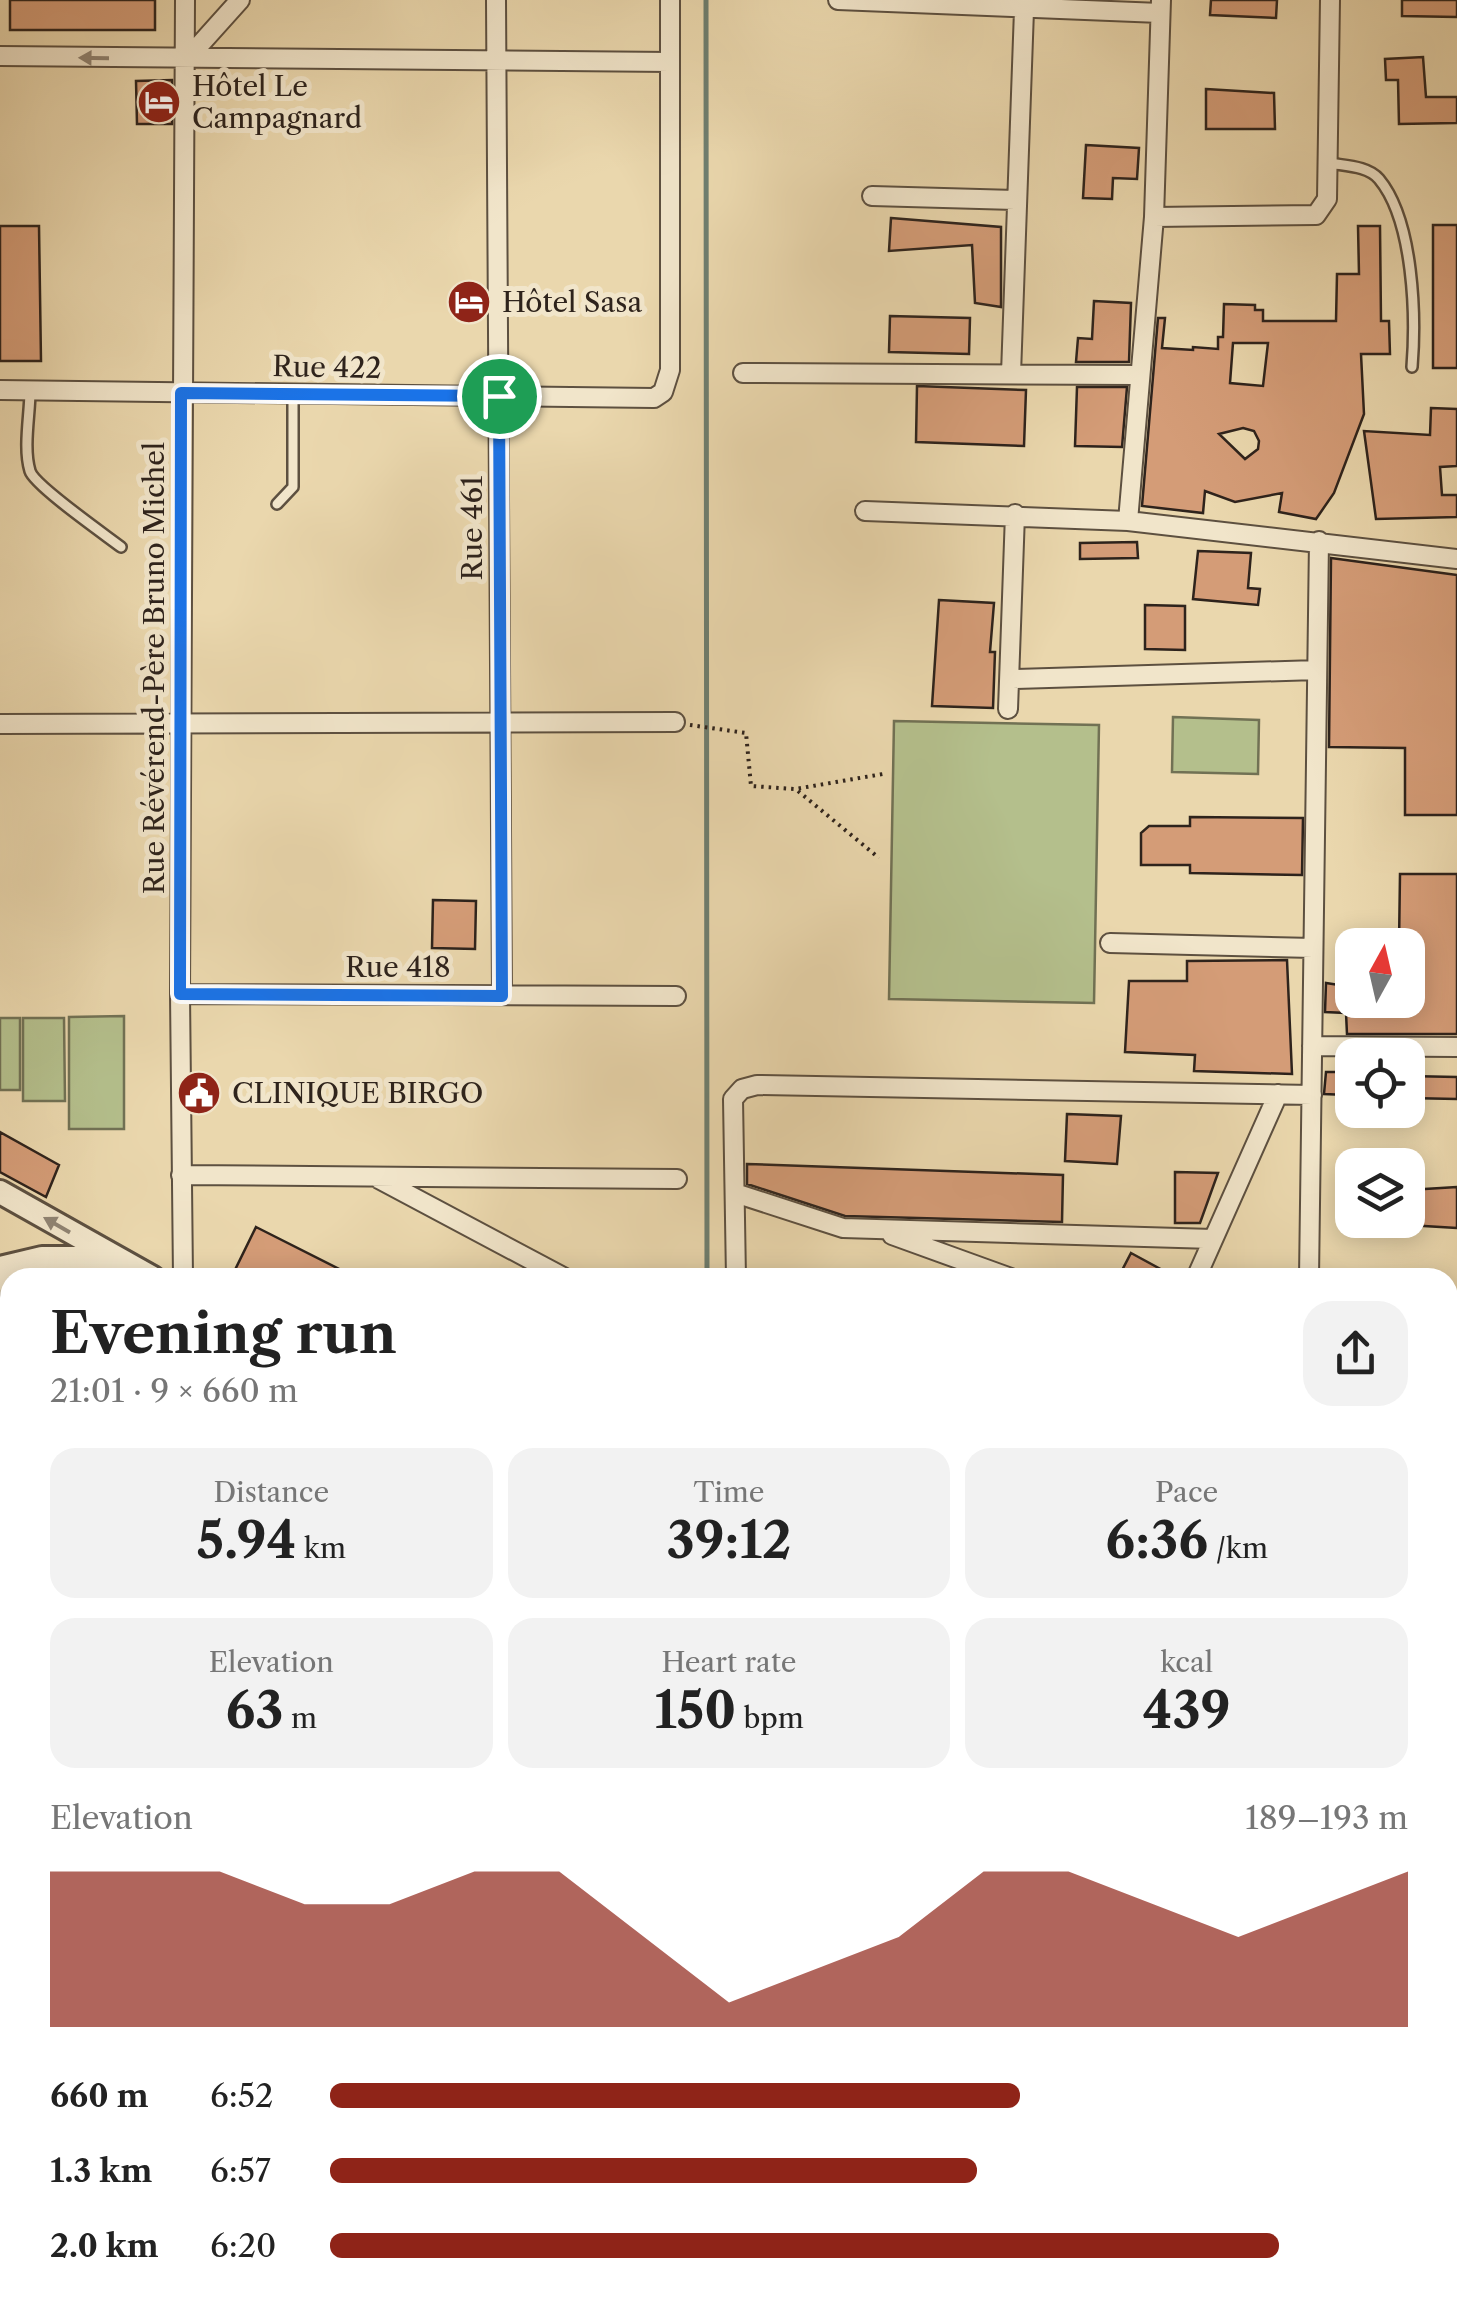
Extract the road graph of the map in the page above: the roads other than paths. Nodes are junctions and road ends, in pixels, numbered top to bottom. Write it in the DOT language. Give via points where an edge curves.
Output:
graph roads {
  1 [pos="185,0"];
  2 [pos="240,0"];
  3 [pos="496,0"];
  4 [pos="670,0"];
  5 [pos="838,0"];
  6 [pos="1330,0"];
  7 [pos="1161,7"];
  8 [pos="1024,10"];
  9 [pos="0,56"];
  10 [pos="187,59"];
  11 [pos="496,60"];
  12 [pos="670,62"];
  13 [pos="1326,162"];
  14 [pos="872,196"];
  15 [pos="1015,200"];
  16 [pos="1154,218"];
  17 [pos="1412,368"];
  18 [pos="743,373"];
  19 [pos="1011,374"];
  20 [pos="1137,375"];
  21 [pos="0,390"];
  22 [pos="30,390"];
  23 [pos="181,393"];
  24 [pos="294,394"];
  25 [pos="499,396"];
  26 [pos="277,504"];
  27 [pos="865,511"];
  28 [pos="1015,514"];
  29 [pos="1128,521"];
  30 [pos="1319,541"];
  31 [pos="121,547"];
  32 [pos="1457,559"];
  33 [pos="1317,670"];
  34 [pos="1012,680"];
  35 [pos="1008,709"];
  36 [pos="675,722"];
  37 [pos="501,723"];
  38 [pos="0,724"];
  39 [pos="183,724"];
  40 [pos="1110,943"];
  41 [pos="1314,948"];
  42 [pos="180,994"];
  43 [pos="502,996"];
  44 [pos="676,996"];
  45 [pos="1312,1046"];
  46 [pos="1457,1048"];
  47 [pos="1278,1094"];
  48 [pos="1312,1096"];
  49 [pos="181,1175"];
  50 [pos="374,1177"];
  51 [pos="677,1179"];
  52 [pos="0,1192"];
  53 [pos="735,1193"];
  54 [pos="878,1230"];
  55 [pos="1214,1239"];
  56 [pos="114,1258"];
  57 [pos="1,1268"];
  58 [pos="134,1268"];
  59 [pos="183,1268"];
  60 [pos="547,1268"];
  61 [pos="736,1268"];
  62 [pos="983,1268"];
  63 [pos="1201,1268"];
  64 [pos="1309,1268"];
  1 -- 10 [label="street, Rue Révérend-Père Bruno Michel"];
  2 -- 10 [label="street"];
  3 -- 11 [label="street, Rue 461"];
  4 -- 12 [label="street"];
  5 -- 8 [label="street"];
  6 -- 13 [label="street"];
  7 -- 8 [label="street"];
  7 -- 16 [label="street"];
  8 -- 15 [label="street"];
  10 -- 9 [label="street, one-way"];
  10 -- 11 [label="street"];
  10 -- 23 [label="street, Rue Révérend-Père Bruno Michel"];
  11 -- 12 [label="street"];
  11 -- 25 [label="street, Rue 461"];
  12 -- 25 [label="street, Rue 422" via="670,370 662,392 654,398"];
  13 -- 16 [label="street" via="1326,200 1316,215"];
  13 -- 17 [label="lane" via="1367,170 1390,200 1407,256"];
  14 -- 15 [label="street"];
  15 -- 19 [label="street"];
  16 -- 20 [label="street"];
  18 -- 19 [label="street"];
  19 -- 20 [label="street"];
  20 -- 29 [label="street"];
  21 -- 22 [label="street, Rue 422"];
  22 -- 23 [label="street, Rue 422"];
  22 -- 31 [label="lane" via="30,471 41,488"];
  23 -- 24 [label="street, Rue 422"];
  23 -- 39 [label="street, Rue Révérend-Père Bruno Michel"];
  24 -- 25 [label="street, Rue 422"];
  24 -- 26 [label="lane" via="293,487"];
  25 -- 37 [label="street, Rue 461"];
  27 -- 28 [label="street"];
  28 -- 29 [label="street"];
  28 -- 34 [label="street"];
  29 -- 30 [label="street"];
  30 -- 32 [label="street"];
  30 -- 33 [label="street"];
  33 -- 34 [label="street"];
  33 -- 41 [label="street"];
  34 -- 35 [label="street"];
  36 -- 37 [label="street"];
  37 -- 39 [label="street"];
  37 -- 43 [label="street, Rue 461"];
  38 -- 39 [label="street"];
  39 -- 42 [label="street, Rue Révérend-Père Bruno Michel"];
  40 -- 41 [label="street"];
  41 -- 45 [label="street"];
  42 -- 43 [label="street, Rue 418"];
  42 -- 49 [label="street, Rue Révérend-Père Bruno Michel"];
  43 -- 44 [label="street, Rue 418"];
  45 -- 46 [label="street"];
  45 -- 48 [label="street"];
  47 -- 48 [label="street"];
  47 -- 53 [label="street" via="757,1085 733,1099"];
  47 -- 55 [label="street"];
  48 -- 64 [label="street"];
  49 -- 50 [label="street"];
  49 -- 59 [label="street, Rue Révérend-Père Bruno Michel"];
  50 -- 51 [label="street"];
  50 -- 60 [label="street"];
  56 -- 52 [label="street, one-way"];
  53 -- 54 [label="street" via="843,1228"];
  53 -- 61 [label="street"];
  54 -- 55 [label="street"];
  54 -- 62 [label="street"];
  55 -- 63 [label="street"];
  56 -- 57 [label="street" via="42,1258"];
  56 -- 58 [label="street"];
}
